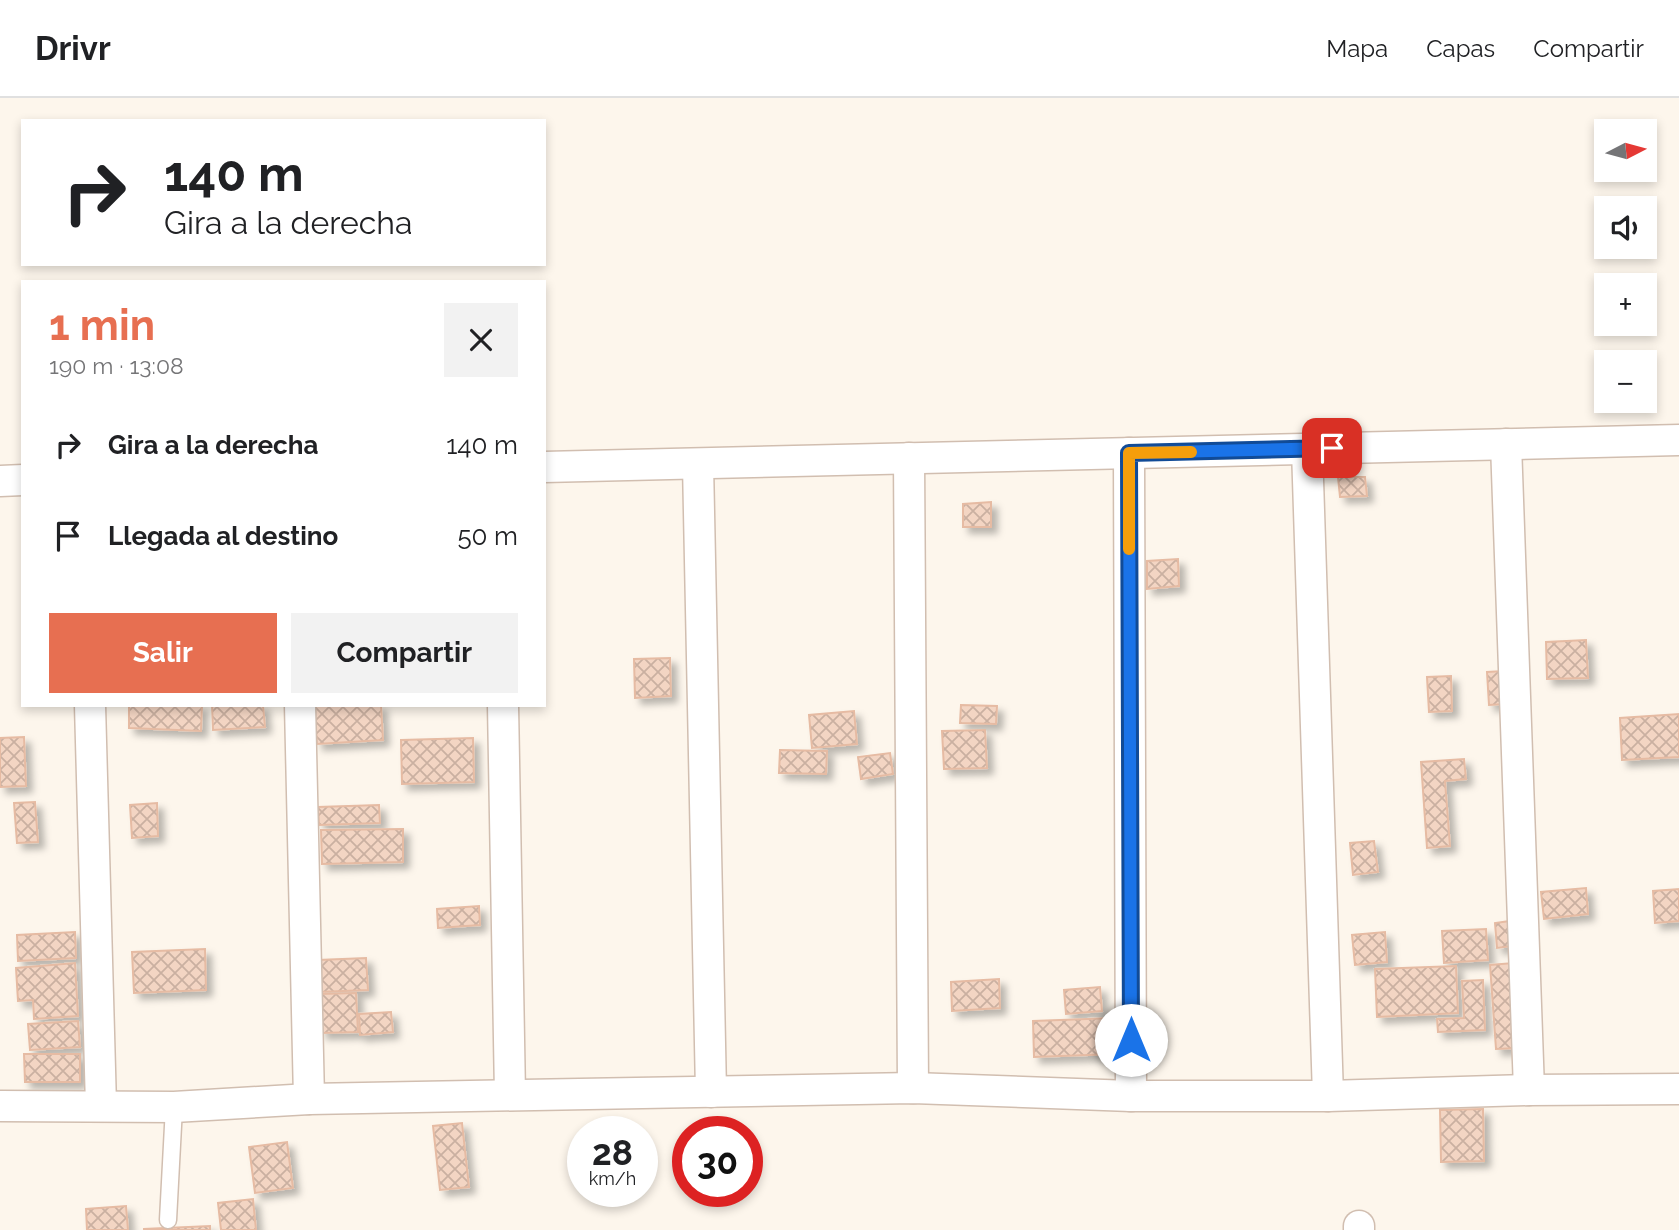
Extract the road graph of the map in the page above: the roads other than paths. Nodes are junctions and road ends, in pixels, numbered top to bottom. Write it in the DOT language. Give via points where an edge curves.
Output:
graph roads {
  1 [pos="1679,440"];
  2 [pos="1506,444"];
  3 [pos="1307,449"];
  4 [pos="1129,453"];
  5 [pos="909,458"];
  6 [pos="698,464"];
  7 [pos="546,467"];
  8 [pos="21,480"];
  9 [pos="0,481"];
  10 [pos="90,707"];
  11 [pos="300,707"];
  12 [pos="502,707"];
  13 [pos="913,1088"];
  14 [pos="1679,1089"];
  15 [pos="1530,1090"];
  16 [pos="711,1092"];
  17 [pos="510,1095"];
  18 [pos="1131,1096"];
  19 [pos="1328,1096"];
  20 [pos="309,1099"];
  21 [pos="0,1106"];
  22 [pos="101,1106"];
  23 [pos="174,1107"];
  24 [pos="168,1220"];
  1 -- 2 [label="street"];
  2 -- 3 [label="street"];
  2 -- 15 [label="street"];
  3 -- 4 [label="street"];
  3 -- 19 [label="street"];
  4 -- 5 [label="street"];
  4 -- 18 [label="street"];
  5 -- 6 [label="street"];
  5 -- 13 [label="street"];
  6 -- 7 [label="street"];
  6 -- 16 [label="street"];
  8 -- 9 [label="street"];
  10 -- 22 [label="street"];
  11 -- 20 [label="street"];
  12 -- 17 [label="street"];
  13 -- 16 [label="street"];
  13 -- 18 [label="street"];
  14 -- 15 [label="street"];
  15 -- 19 [label="street"];
  16 -- 17 [label="street"];
  17 -- 20 [label="street"];
  18 -- 19 [label="street"];
  20 -- 23 [label="street"];
  21 -- 22 [label="street"];
  22 -- 23 [label="street"];
  23 -- 24 [label="lane"];
}
